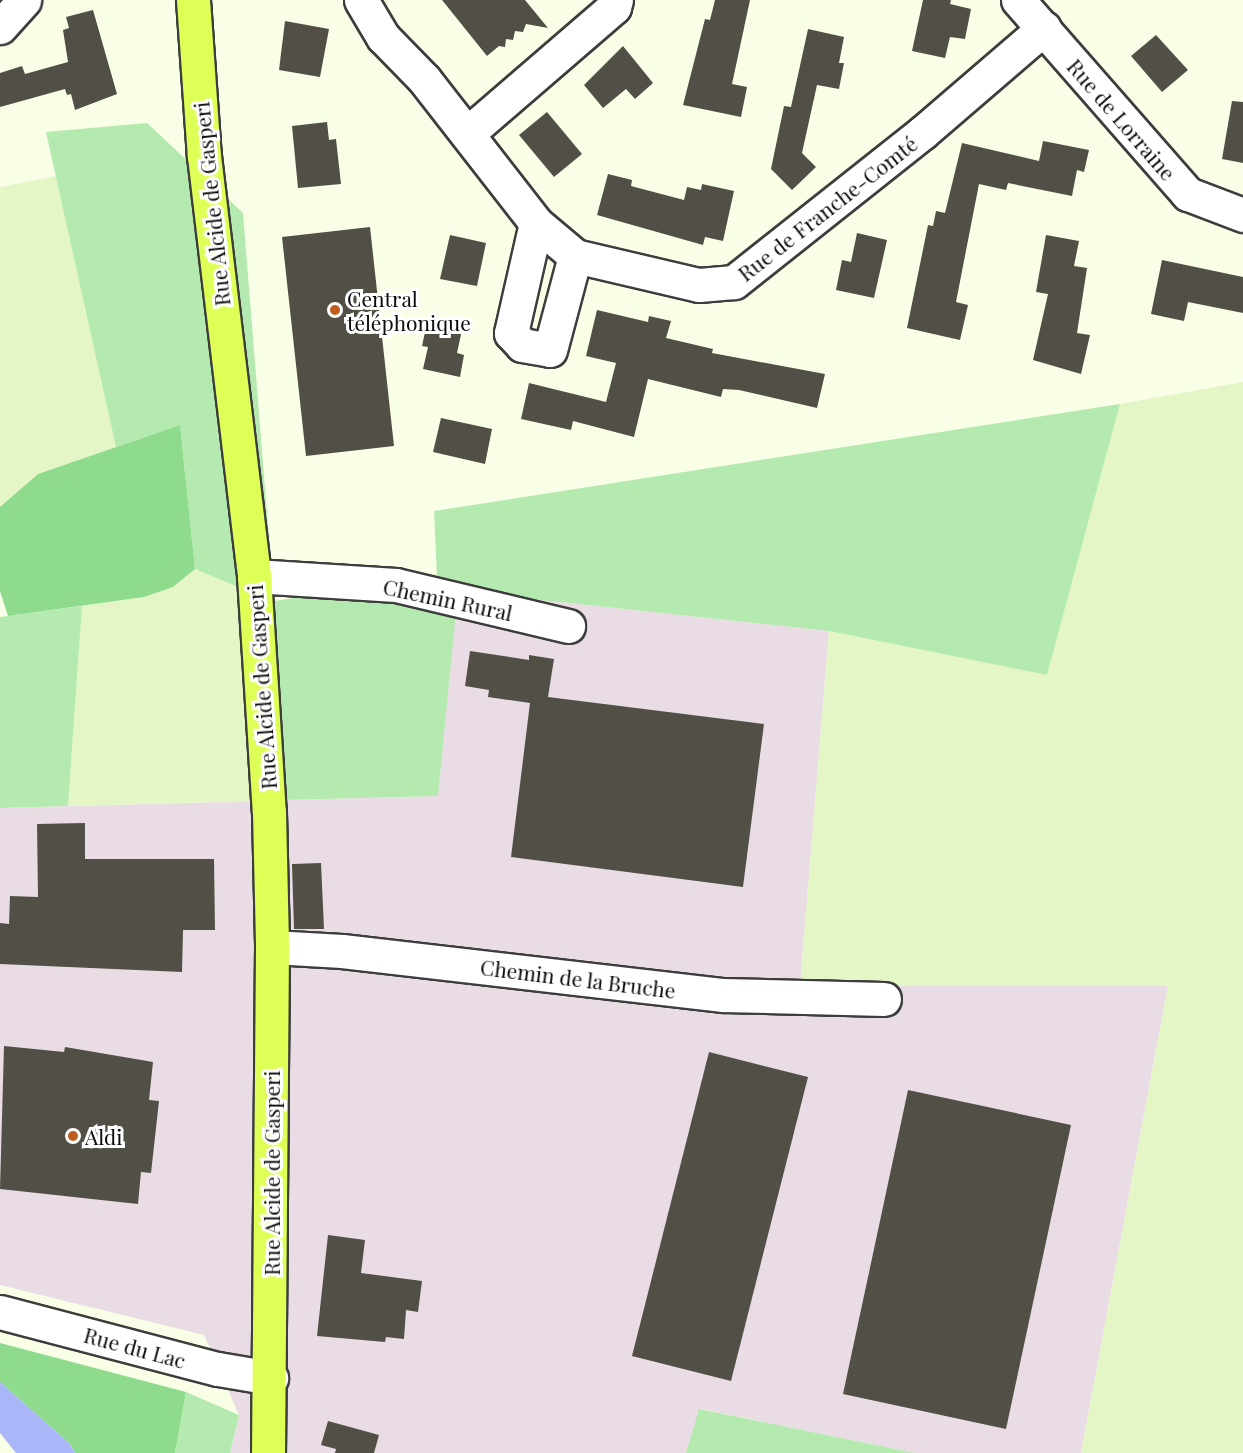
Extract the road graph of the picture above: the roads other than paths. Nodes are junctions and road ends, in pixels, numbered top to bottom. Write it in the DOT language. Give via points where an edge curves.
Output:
graph roads {
  1 [pos="24,0"];
  2 [pos="193,0"];
  3 [pos="361,0"];
  4 [pos="616,0"];
  5 [pos="1018,0"];
  6 [pos="0,27"];
  7 [pos="1044,28"];
  8 [pos="468,133"];
  9 [pos="1243,215"];
  10 [pos="536,224"];
  11 [pos="575,255"];
  12 [pos="254,576"];
  13 [pos="568,626"];
  14 [pos="272,947"];
  15 [pos="884,999"];
  16 [pos="0,1312"];
  17 [pos="271,1378"];
  18 [pos="268,1453"];
  1 -- 6 [label="street"];
  2 -- 12 [label="main road, Rue Alcide de Gasperi" via="204,156"];
  3 -- 8 [label="street, Rue de Franche-Comté" via="383,37"];
  4 -- 8 [label="street" via="614,7"];
  5 -- 7 [label="street, Rue de Lorraine"];
  7 -- 9 [label="street, Rue de Lorraine" via="1188,194"];
  7 -- 11 [label="street, Rue de Franche-Comté" via="922,133 734,282 699,285"];
  8 -- 10 [label="street, Rue de Franche-Comté"];
  10 -- 11 [label="street, Rue de Franche-Comté"];
  10 -- 11 [label="street" via="511,333 522,345 550,350"];
  12 -- 13 [label="street, Chemin Rural" via="396,585"];
  12 -- 14 [label="main road, Rue Alcide de Gasperi" via="269,812"];
  14 -- 15 [label="street, Chemin de la Bruche" via="342,951 723,995"];
  14 -- 17 [label="main road, Rue Alcide de Gasperi"];
  16 -- 17 [label="street, Rue du Lac" via="218,1369"];
  17 -- 18 [label="main road, Rue Alcide de Gasperi"];
}
